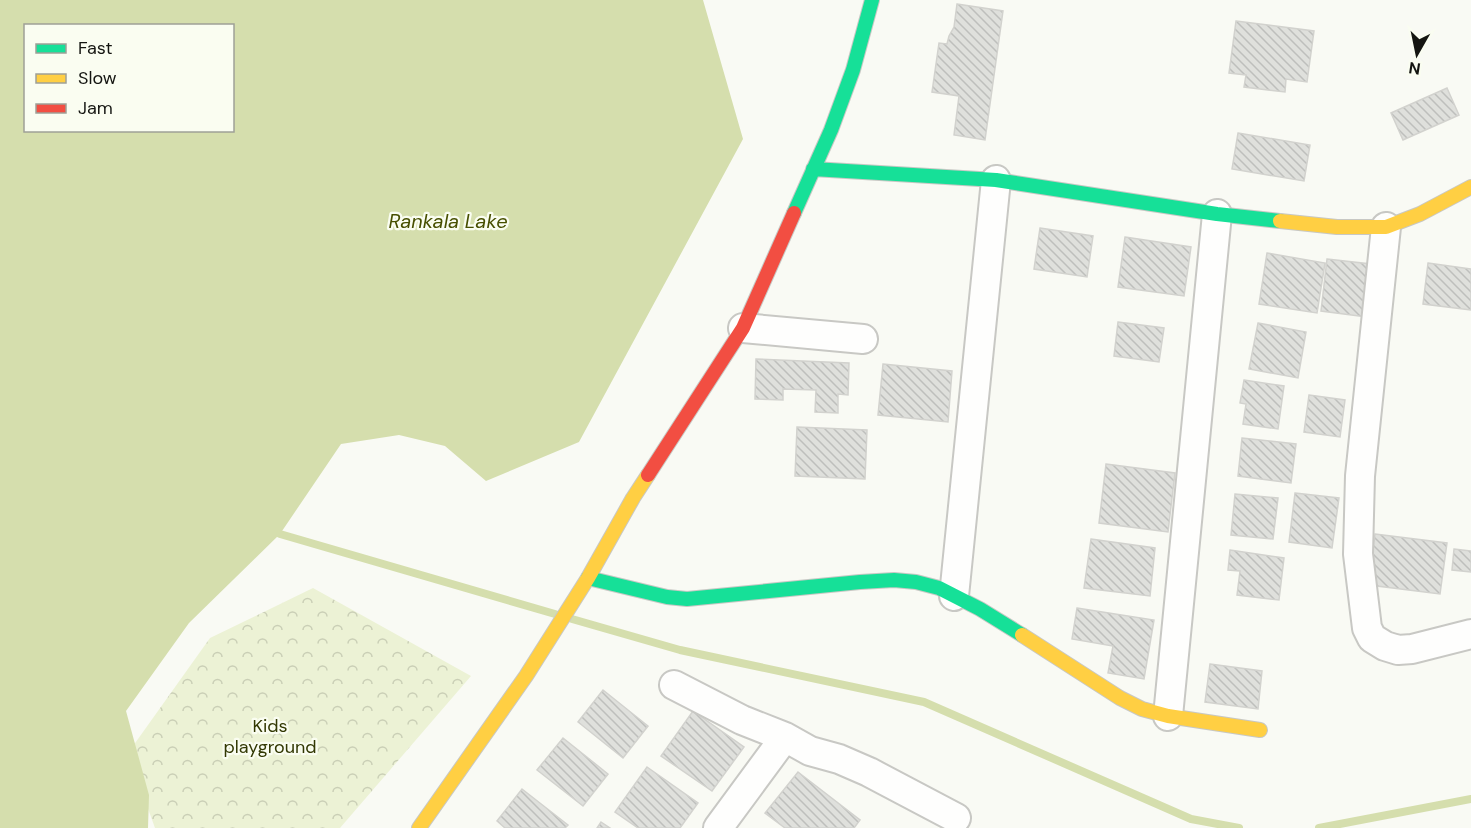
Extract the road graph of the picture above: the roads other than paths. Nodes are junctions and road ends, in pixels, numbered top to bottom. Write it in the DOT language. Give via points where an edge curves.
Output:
graph roads {
  1 [pos="872,0"];
  2 [pos="813,169"];
  3 [pos="996,180"];
  4 [pos="1471,187"];
  5 [pos="1217,214"];
  6 [pos="1386,227"];
  7 [pos="743,328"];
  8 [pos="863,339"];
  9 [pos="588,578"];
  10 [pos="954,596"];
  11 [pos="1471,634"];
  12 [pos="674,685"];
  13 [pos="1168,716"];
  14 [pos="1260,730"];
  15 [pos="785,737"];
  16 [pos="956,818"];
  17 [pos="419,828"];
  18 [pos="718,828"];
  1 -- 2 [label="street" via="852,70"];
  2 -- 3 [label="street"];
  2 -- 7 [label="street"];
  3 -- 5 [label="street"];
  3 -- 10 [label="street"];
  4 -- 6 [label="street"];
  5 -- 6 [label="street" via="1337,227"];
  5 -- 13 [label="street"];
  6 -- 11 [label="street" via="1360,477 1358,554 1367,628 1372,638 1398,650"];
  7 -- 8 [label="street"];
  7 -- 9 [label="street" via="633,498"];
  9 -- 10 [label="street" via="687,599 894,580 939,588"];
  9 -- 17 [label="street" via="526,676"];
  10 -- 13 [label="street" via="1120,698"];
  12 -- 15 [label="street"];
  13 -- 14 [label="street"];
  15 -- 16 [label="street" via="810,751 869,772"];
  15 -- 18 [label="street"];
}
